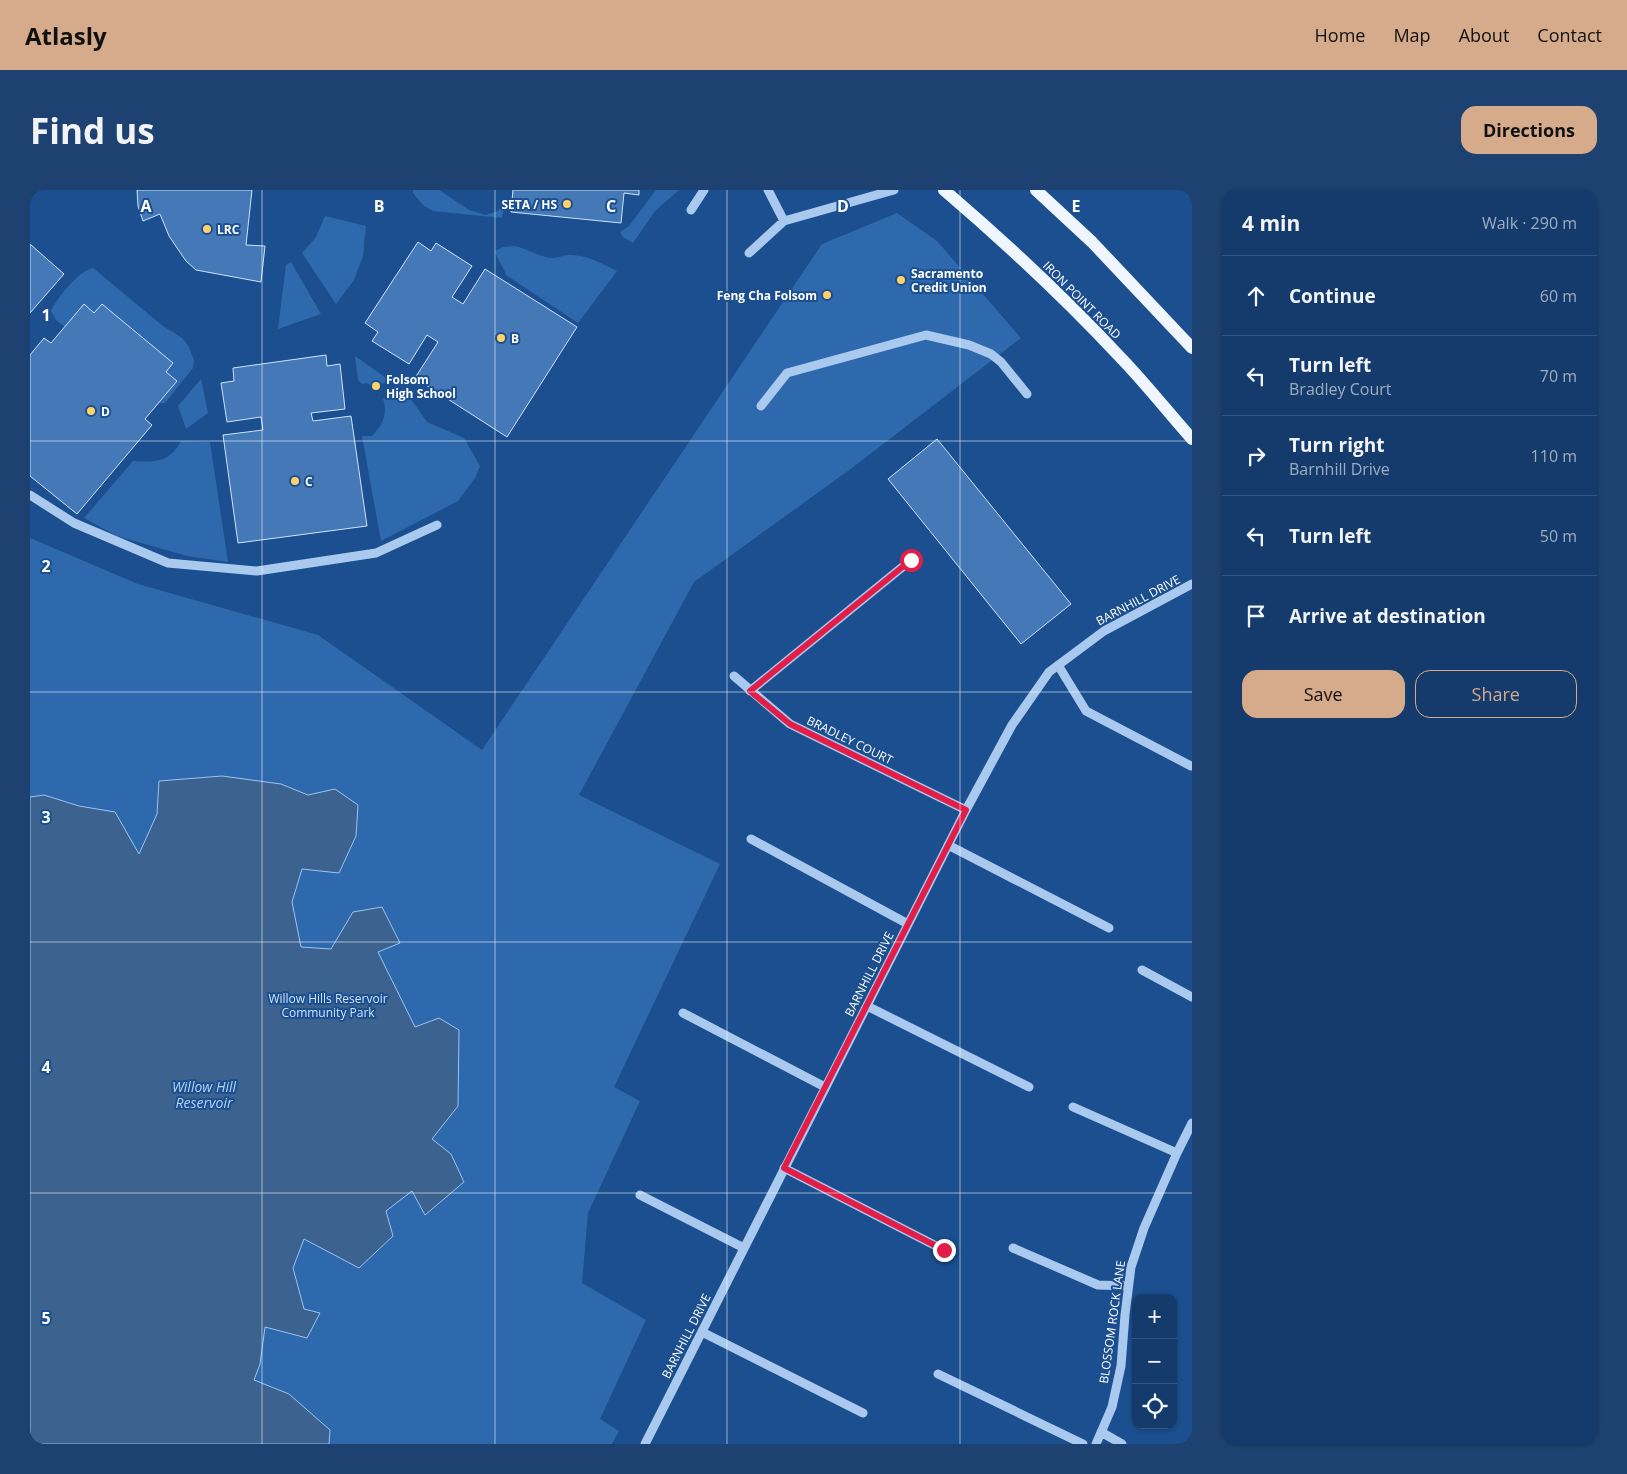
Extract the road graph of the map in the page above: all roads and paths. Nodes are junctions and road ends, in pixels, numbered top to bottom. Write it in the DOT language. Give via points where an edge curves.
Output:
graph roads {
  1 [pos="704,190"];
  2 [pos="768,190"];
  3 [pos="894,190"];
  4 [pos="944,190"];
  5 [pos="1036,190"];
  6 [pos="691,210"];
  7 [pos="784,221"];
  8 [pos="749,253"];
  9 [pos="1192,348"];
  10 [pos="1027,394"];
  11 [pos="760,406"];
  12 [pos="1192,439"];
  13 [pos="30,495"];
  14 [pos="437,526"];
  15 [pos="911,560"];
  16 [pos="1192,584"];
  17 [pos="1058,665"];
  18 [pos="734,676"];
  19 [pos="750,691"];
  20 [pos="1191,766"];
  21 [pos="966,810"];
  22 [pos="751,839"];
  23 [pos="948,845"];
  24 [pos="908,924"];
  25 [pos="1110,928"];
  26 [pos="1142,970"];
  27 [pos="1192,997"];
  28 [pos="867,1006"];
  29 [pos="683,1013"];
  30 [pos="1029,1087"];
  31 [pos="825,1088"];
  32 [pos="1073,1107"];
  33 [pos="1192,1123"];
  34 [pos="1177,1153"];
  35 [pos="784,1168"];
  36 [pos="640,1195"];
  37 [pos="744,1248"];
  38 [pos="1013,1248"];
  39 [pos="944,1250"];
  40 [pos="1128,1286"];
  41 [pos="702,1332"];
  42 [pos="938,1374"];
  43 [pos="863,1413"];
  44 [pos="1101,1432"];
  45 [pos="645,1444"];
  46 [pos="1083,1444"];
  47 [pos="1096,1444"];
  48 [pos="1122,1444"];
  1 -- 6 [label="street"];
  2 -- 7 [label="street"];
  3 -- 7 [label="street"];
  4 -- 12 [label="main road, IRON POINT ROAD" via="1070,305"];
  5 -- 9 [label="main road" via="1092,242"];
  7 -- 8 [label="street"];
  10 -- 11 [label="street" via="991,354 926,335 787,373"];
  13 -- 14 [label="street" via="74,523 168,563 257,571 376,553"];
  15 -- 19 [label="street"];
  16 -- 17 [label="street, BARNHILL DRIVE" via="1104,631"];
  17 -- 20 [label="street" via="1086,711"];
  17 -- 21 [label="street, BARNHILL DRIVE" via="1049,672 1012,725"];
  18 -- 19 [label="street, BRADLEY COURT"];
  19 -- 21 [label="street, BRADLEY COURT" via="790,724"];
  21 -- 23 [label="street, BARNHILL DRIVE"];
  22 -- 24 [label="street"];
  23 -- 24 [label="street, BARNHILL DRIVE"];
  23 -- 25 [label="street"];
  24 -- 28 [label="street, BARNHILL DRIVE"];
  26 -- 27 [label="street"];
  28 -- 30 [label="street"];
  28 -- 31 [label="street, BARNHILL DRIVE"];
  29 -- 31 [label="street"];
  31 -- 35 [label="street, BARNHILL DRIVE"];
  32 -- 34 [label="street"];
  33 -- 34 [label="street, BLOSSOM ROCK LANE"];
  34 -- 40 [label="street, BLOSSOM ROCK LANE" via="1144,1228"];
  35 -- 37 [label="street, BARNHILL DRIVE"];
  35 -- 39 [label="street"];
  36 -- 37 [label="street"];
  37 -- 41 [label="street, BARNHILL DRIVE"];
  38 -- 40 [label="street" via="1098,1285"];
  40 -- 44 [label="street, BLOSSOM ROCK LANE" via="1121,1366 1112,1406"];
  41 -- 43 [label="street"];
  41 -- 45 [label="street, BARNHILL DRIVE"];
  42 -- 46 [label="street"];
  44 -- 47 [label="street, BLOSSOM ROCK LANE"];
  44 -- 48 [label="street"];
}
